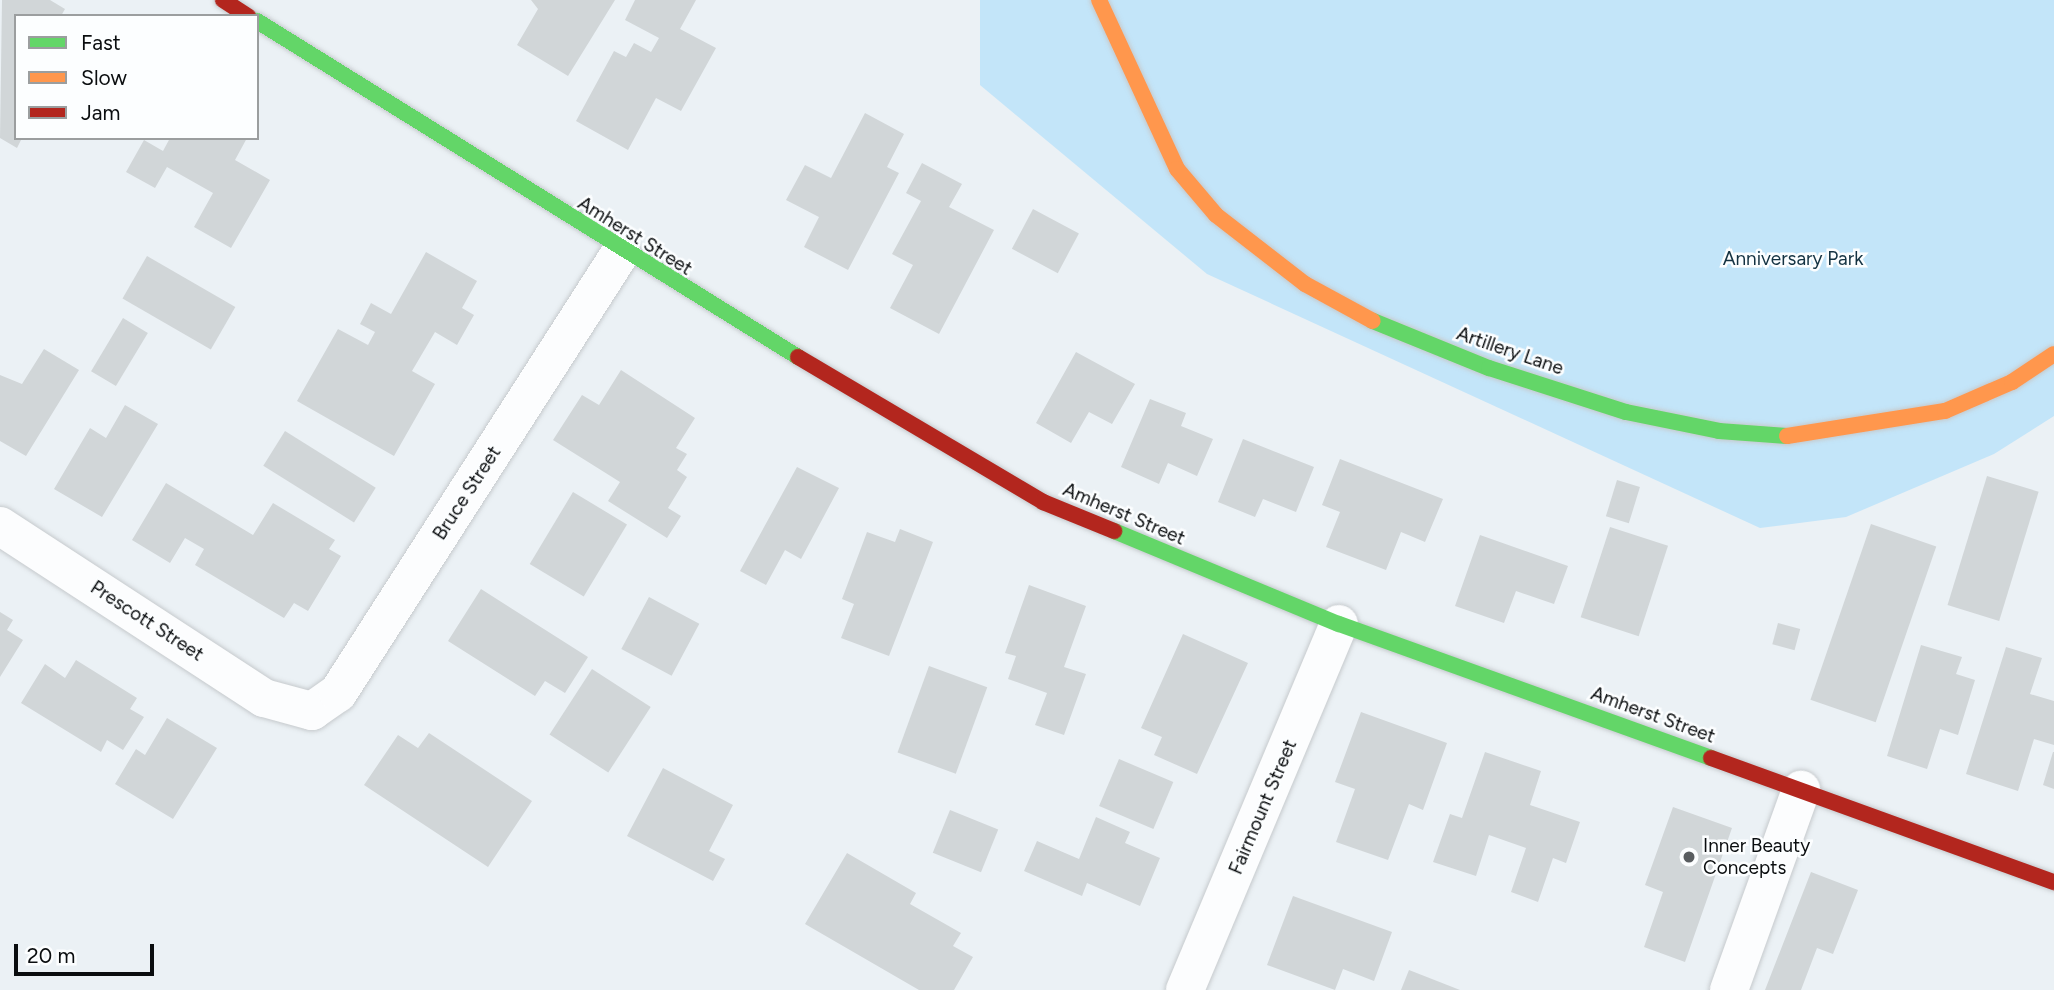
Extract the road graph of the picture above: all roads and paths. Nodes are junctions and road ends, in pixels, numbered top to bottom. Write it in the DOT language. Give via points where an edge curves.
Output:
graph roads {
  1 [pos="223,0"];
  2 [pos="1099,0"];
  3 [pos="245,14"];
  4 [pos="259,22"];
  5 [pos="621,252"];
  6 [pos="2054,354"];
  7 [pos="0,526"];
  8 [pos="1339,624"];
  9 [pos="296,710"];
  10 [pos="1801,790"];
  11 [pos="2054,883"];
  12 [pos="1185,990"];
  13 [pos="1729,990"];
  1 -- 3 [label="main road"];
  2 -- 6 [label="main road, Artillery Lane" via="1172,158 1216,215 1305,284 1379,324 1489,368 1626,412 1719,431 1801,437 1945,411 2012,382"];
  4 -- 5 [label="main road, Amherst Street"];
  5 -- 8 [label="main road, Amherst Street" via="1043,502"];
  5 -- 9 [label="street, Bruce Street" via="338,693 313,711"];
  7 -- 9 [label="street, Prescott Street" via="264,698"];
  8 -- 10 [label="main road, Amherst Street"];
  8 -- 12 [label="street, Fairmount Street"];
  10 -- 11 [label="main road, Amherst Street"];
  10 -- 13 [label="street"];
}
